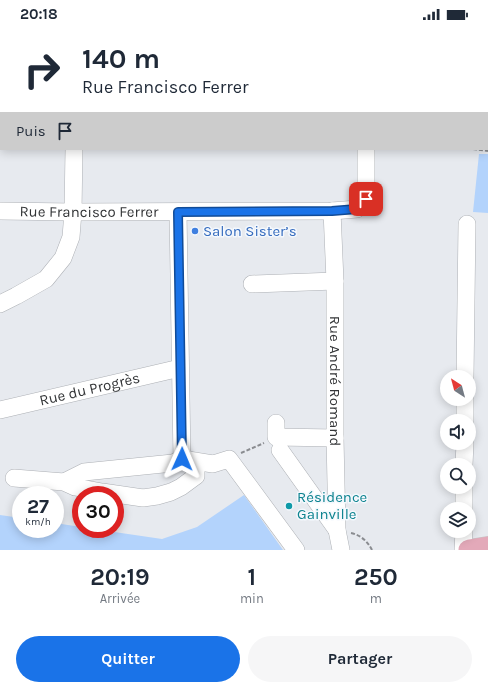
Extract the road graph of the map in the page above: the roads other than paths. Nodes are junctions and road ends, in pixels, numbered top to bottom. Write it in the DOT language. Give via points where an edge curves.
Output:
graph roads {
  1 [pos="74,150"];
  2 [pos="366,150"];
  3 [pos="0,211"];
  4 [pos="332,211"];
  5 [pos="73,212"];
  6 [pos="178,212"];
  7 [pos="467,224"];
  8 [pos="335,281"];
  9 [pos="252,284"];
  10 [pos="0,304"];
  11 [pos="180,368"];
  12 [pos="466,370"];
  13 [pos="0,410"];
  14 [pos="335,438"];
  15 [pos="182,459"];
  16 [pos="14,478"];
  17 [pos="64,482"];
  18 [pos="337,530"];
  19 [pos="464,538"];
  20 [pos="488,547"];
  21 [pos="296,550"];
  22 [pos="341,550"];
  23 [pos="463,550"];
  24 [pos="469,550"];
  1 -- 5 [label="street"];
  2 -- 4 [label="street, Rue Francisco Ferrer" via="366,199 357,209"];
  3 -- 5 [label="street, Rue Francisco Ferrer"];
  4 -- 6 [label="street, Rue Francisco Ferrer"];
  4 -- 8 [label="street, Rue André Romand"];
  5 -- 6 [label="street, Rue Francisco Ferrer"];
  5 -- 10 [label="street" via="71,237 63,258 46,279"];
  6 -- 11 [label="street"];
  7 -- 12 [label="street"];
  8 -- 9 [label="street"];
  8 -- 14 [label="street, Rue André Romand"];
  11 -- 13 [label="street, Rue du Progrès"];
  11 -- 15 [label="street"];
  14 -- 18 [label="street, Rue André Romand"];
  14 -- 18 [label="street" via="277,437"];
  15 -- 17 [label="street" via="173,463 84,472"];
  15 -- 17 [label="street" via="196,471 196,476 181,487 157,496 143,498 102,492 75,487"];
  15 -- 21 [label="street" via="213,464 229,458"];
  16 -- 17 [label="street"];
  18 -- 22 [label="street, Rue André Romand"];
  19 -- 23 [label="street"];
  20 -- 24 [label="main road"];
}
